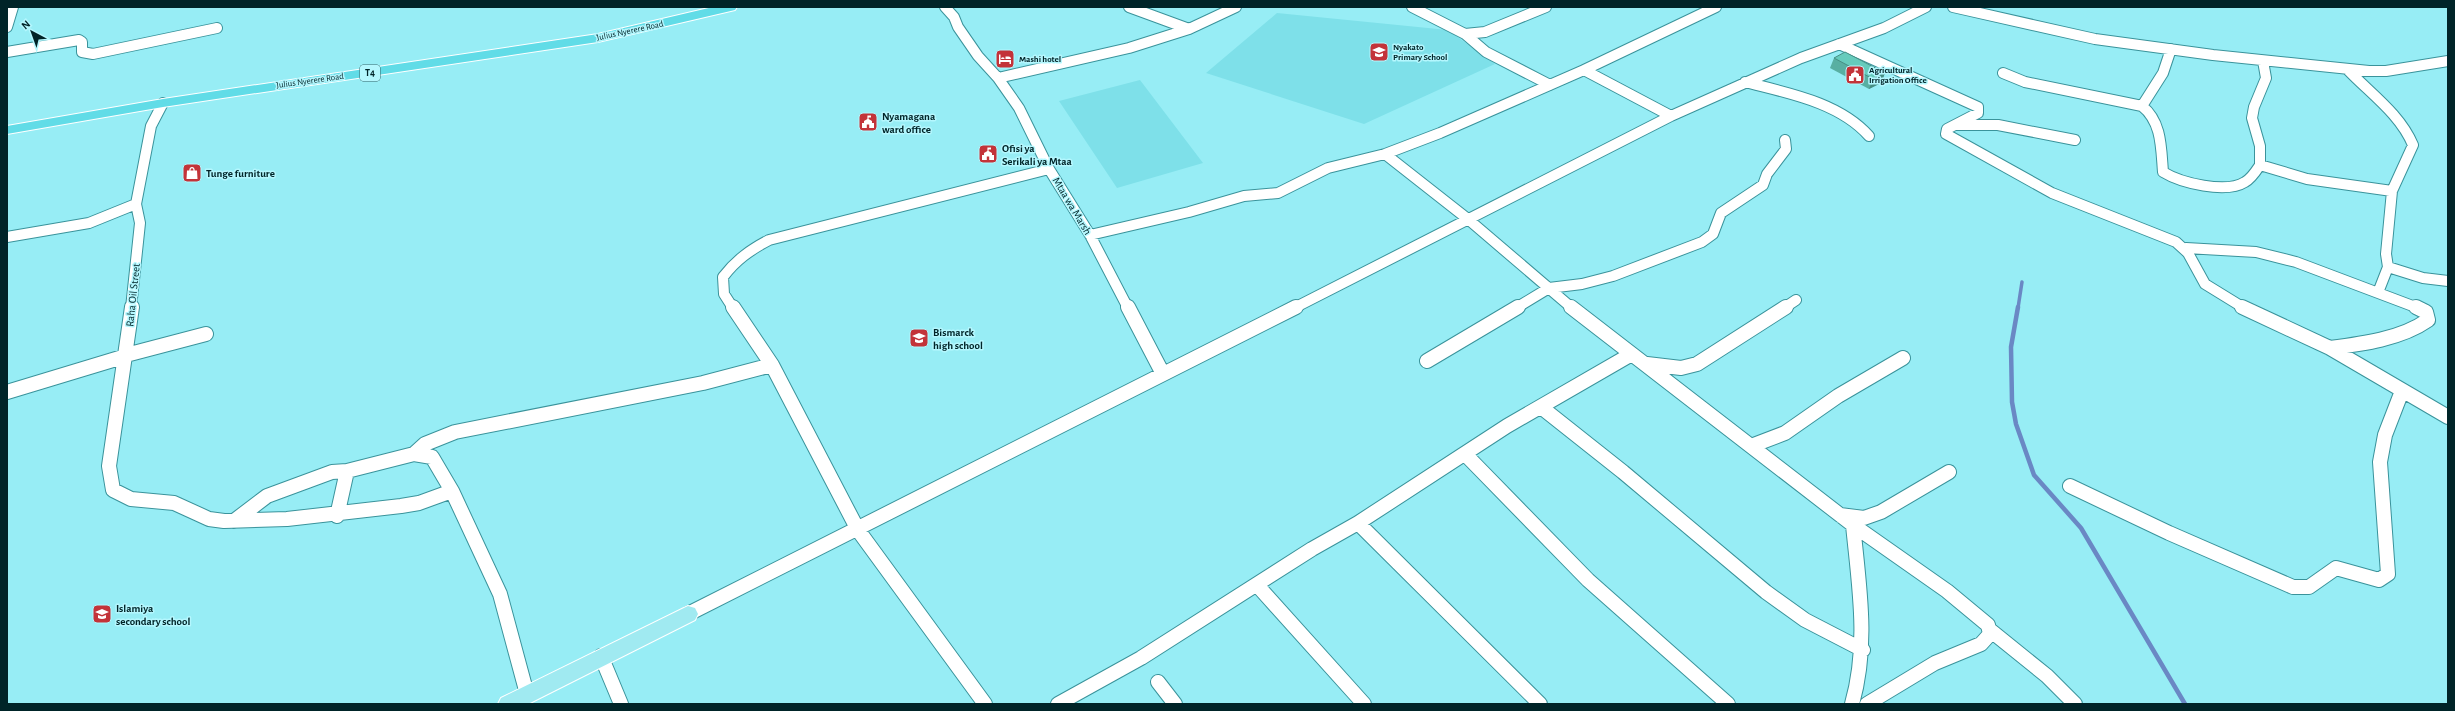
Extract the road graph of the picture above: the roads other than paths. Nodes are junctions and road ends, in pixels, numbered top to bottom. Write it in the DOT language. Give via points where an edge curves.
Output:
graph roads {
  1 [pos="13,7"];
  2 [pos="730,7"];
  3 [pos="945,7"];
  4 [pos="1129,7"];
  5 [pos="1236,7"];
  6 [pos="1412,7"];
  7 [pos="1546,7"];
  8 [pos="1716,7"];
  9 [pos="1926,7"];
  10 [pos="1953,7"];
  11 [pos="7,27"];
  12 [pos="217,28"];
  13 [pos="1190,28"];
  14 [pos="1465,34"];
  15 [pos="1839,44"];
  16 [pos="2171,49"];
  17 [pos="7,52"];
  18 [pos="2263,61"];
  19 [pos="2448,61"];
  20 [pos="1584,70"];
  21 [pos="2348,70"];
  22 [pos="2003,73"];
  23 [pos="998,78"];
  24 [pos="1745,82"];
  25 [pos="1550,85"];
  26 [pos="163,102"];
  27 [pos="2142,106"];
  28 [pos="1671,116"];
  29 [pos="1957,125"];
  30 [pos="7,130"];
  31 [pos="1869,136"];
  32 [pos="1785,140"];
  33 [pos="2075,140"];
  34 [pos="1385,154"];
  35 [pos="2260,165"];
  36 [pos="1049,169"];
  37 [pos="2392,191"];
  38 [pos="136,204"];
  39 [pos="1469,220"];
  40 [pos="1090,235"];
  41 [pos="7,237"];
  42 [pos="2186,248"];
  43 [pos="2388,267"];
  44 [pos="2448,281"];
  45 [pos="1549,288"];
  46 [pos="2379,290"];
  47 [pos="1796,300"];
  48 [pos="206,334"];
  49 [pos="2330,348"];
  50 [pos="1630,354"];
  51 [pos="126,356"];
  52 [pos="1903,358"];
  53 [pos="1428,361"];
  54 [pos="1646,364"];
  55 [pos="772,365"];
  56 [pos="1163,374"];
  57 [pos="2402,391"];
  58 [pos="7,392"];
  59 [pos="1541,407"];
  60 [pos="2448,417"];
  61 [pos="1751,446"];
  62 [pos="414,454"];
  63 [pos="1465,454"];
  64 [pos="347,471"];
  65 [pos="1949,472"];
  66 [pos="2070,486"];
  67 [pos="452,490"];
  68 [pos="337,515"];
  69 [pos="1839,515"];
  70 [pos="234,521"];
  71 [pos="1358,523"];
  72 [pos="1853,525"];
  73 [pos="858,530"];
  74 [pos="1257,585"];
  75 [pos="688,614"];
  76 [pos="1990,630"];
  77 [pos="1863,650"];
  78 [pos="602,656"];
  79 [pos="1158,682"];
  80 [pos="527,694"];
  81 [pos="508,704"];
  82 [pos="621,704"];
  83 [pos="985,704"];
  84 [pos="1058,704"];
  85 [pos="1175,704"];
  86 [pos="1364,704"];
  87 [pos="1540,704"];
  88 [pos="1728,704"];
  89 [pos="1852,704"];
  90 [pos="1867,704"];
  91 [pos="2075,704"];
  1 -- 11 [label="street"];
  2 -- 26 [label="highway, Julius Nyerere Road / T4" via="590,39"];
  3 -- 23 [label="street, Mtaa wa Marsh" via="978,56"];
  4 -- 13 [label="street"];
  5 -- 13 [label="street"];
  6 -- 14 [label="street"];
  7 -- 14 [label="street" via="1485,32"];
  8 -- 20 [label="street"];
  9 -- 15 [label="street" via="1884,28"];
  10 -- 16 [label="street" via="2095,39"];
  12 -- 17 [label="street" via="93,54 82,52 80,40"];
  13 -- 23 [label="street" via="1106,54"];
  14 -- 25 [label="street" via="1493,57"];
  15 -- 24 [label="street"];
  15 -- 29 [label="street" via="1978,107 1978,113"];
  16 -- 18 [label="street"];
  16 -- 27 [label="street" via="2166,70 2158,86"];
  18 -- 21 [label="street"];
  18 -- 35 [label="street" via="2265,85 2254,107 2252,118 2260,146"];
  19 -- 21 [label="street" via="2386,71"];
  20 -- 25 [label="street"];
  20 -- 28 [label="street"];
  21 -- 37 [label="street" via="2368,92 2396,116 2413,145"];
  22 -- 27 [label="street" via="2024,82"];
  23 -- 36 [label="street, Mtaa wa Marsh" via="1020,108"];
  24 -- 28 [label="street"];
  24 -- 31 [label="street" via="1811,100 1860,125"];
  25 -- 34 [label="street"];
  26 -- 30 [label="highway, Julius Nyerere Road / T4"];
  26 -- 38 [label="street, Raha Oil Street" via="151,126"];
  27 -- 35 [label="street" via="2149,110 2152,116 2161,142 2163,172 2166,174 2201,184 2228,186 2244,183"];
  28 -- 39 [label="street"];
  29 -- 33 [label="street" via="1998,125"];
  29 -- 42 [label="street" via="1947,129 1946,134 2052,193"];
  32 -- 45 [label="street" via="1786,149 1767,174 1763,185 1721,213 1713,234 1702,242 1613,276 1582,284"];
  34 -- 39 [label="street"];
  34 -- 40 [label="street" via="1328,168 1278,193 1244,196 1189,212"];
  35 -- 37 [label="street" via="2308,179"];
  36 -- 40 [label="street, Mtaa wa Marsh"];
  36 -- 55 [label="street" via="798,232 769,240 748,251 723,277 724,294"];
  37 -- 43 [label="street" via="2386,254"];
  38 -- 41 [label="street" via="89,223"];
  38 -- 51 [label="street, Raha Oil Street" via="140,223"];
  39 -- 45 [label="street"];
  39 -- 56 [label="street"];
  40 -- 56 [label="street, Mtaa wa Marsh"];
  42 -- 46 [label="street" via="2256,252 2277,256"];
  42 -- 49 [label="street" via="2196,274 2214,291"];
  43 -- 44 [label="street" via="2424,278"];
  43 -- 46 [label="street"];
  45 -- 50 [label="street"];
  45 -- 53 [label="street"];
  46 -- 49 [label="street" via="2426,312 2428,320 2417,328 2374,343"];
  47 -- 54 [label="street" via="1697,364 1681,368"];
  48 -- 51 [label="street"];
  49 -- 57 [label="street"];
  50 -- 54 [label="street"];
  50 -- 59 [label="street"];
  51 -- 58 [label="street"];
  51 -- 70 [label="street, Raha Oil Street" via="109,466 113,490 131,499 174,503 209,519"];
  52 -- 61 [label="street" via="1838,396 1778,437"];
  54 -- 61 [label="street"];
  55 -- 62 [label="street" via="703,383 455,432 425,444"];
  55 -- 73 [label="street"];
  56 -- 73 [label="street"];
  57 -- 60 [label="street"];
  57 -- 66 [label="street" via="2385,434 2380,462 2388,574 2379,580 2336,568 2306,588 2293,587 2162,530"];
  59 -- 63 [label="street"];
  59 -- 77 [label="street" via="1766,592 1805,620"];
  61 -- 69 [label="street"];
  62 -- 64 [label="street"];
  62 -- 67 [label="street" via="432,457"];
  63 -- 71 [label="street"];
  63 -- 88 [label="street" via="1588,580"];
  64 -- 68 [label="street"];
  64 -- 70 [label="street" via="332,472 282,489 267,496"];
  65 -- 69 [label="street" via="1881,512 1864,518"];
  67 -- 68 [label="street" via="413,504"];
  67 -- 80 [label="street" via="500,594"];
  68 -- 70 [label="street"];
  69 -- 72 [label="street"];
  71 -- 74 [label="street"];
  71 -- 87 [label="street"];
  72 -- 76 [label="street" via="1947,591"];
  72 -- 77 [label="street"];
  73 -- 75 [label="street"];
  73 -- 83 [label="street"];
  74 -- 84 [label="street" via="1141,658"];
  74 -- 86 [label="street"];
  75 -- 78 [label="main road"];
  76 -- 90 [label="street" via="1986,642 1958,652"];
  76 -- 91 [label="street" via="2047,676"];
  77 -- 89 [label="street" via="1859,684"];
  78 -- 80 [label="main road"];
  78 -- 82 [label="street"];
  79 -- 85 [label="street"];
  80 -- 81 [label="main road"];
}
